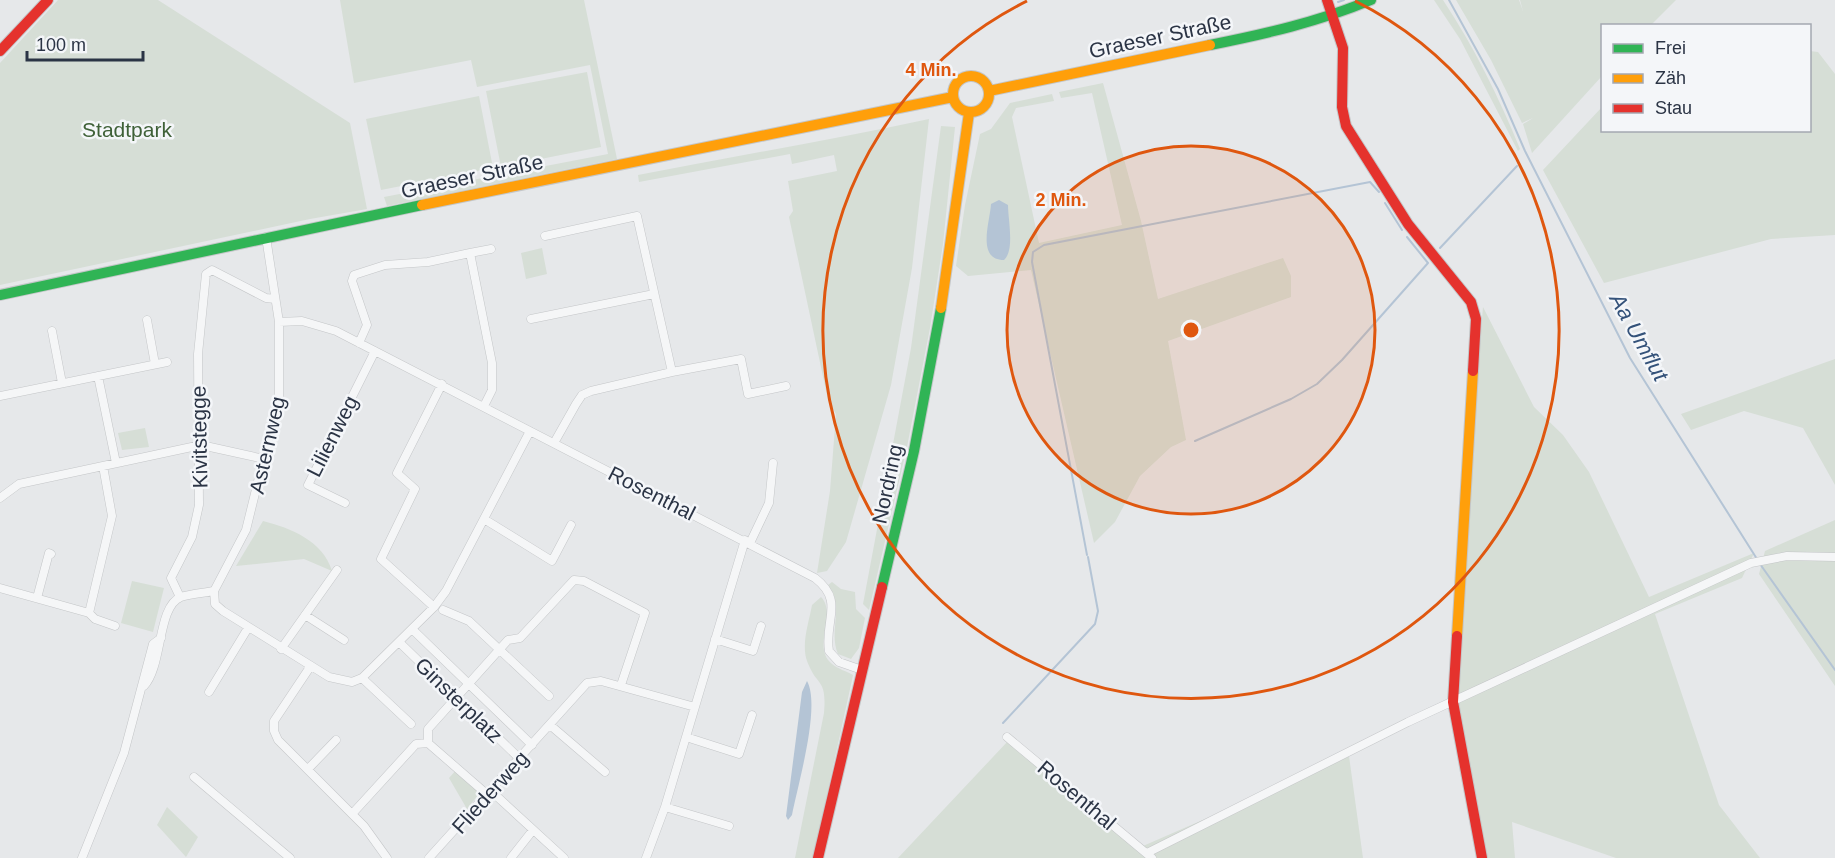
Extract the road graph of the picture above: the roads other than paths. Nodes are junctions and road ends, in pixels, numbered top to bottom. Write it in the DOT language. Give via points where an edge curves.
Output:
graph roads {
  1 [pos="48,0"];
  2 [pos="1327,0"];
  3 [pos="1371,0"];
  4 [pos="1332,16"];
  5 [pos="0,51"];
  6 [pos="990,91"];
  7 [pos="953,97"];
  8 [pos="969,113"];
  9 [pos="545,236"];
  10 [pos="266,237"];
  11 [pos="491,249"];
  12 [pos="470,253"];
  13 [pos="654,294"];
  14 [pos="0,295"];
  15 [pos="275,299"];
  16 [pos="531,319"];
  17 [pos="147,320"];
  18 [pos="279,322"];
  19 [pos="52,331"];
  20 [pos="359,343"];
  21 [pos="375,351"];
  22 [pos="166,362"];
  23 [pos="155,364"];
  24 [pos="672,372"];
  25 [pos="98,376"];
  26 [pos="62,383"];
  27 [pos="442,384"];
  28 [pos="786,386"];
  29 [pos="0,396"];
  30 [pos="484,406"];
  31 [pos="530,431"];
  32 [pos="554,443"];
  33 [pos="201,445"];
  34 [pos="264,459"];
  35 [pos="116,463"];
  36 [pos="773,463"];
  37 [pos="103,466"];
  38 [pos="0,498"];
  39 [pos="345,503"];
  40 [pos="484,519"];
  41 [pos="571,525"];
  42 [pos="747,542"];
  43 [pos="51,554"];
  44 [pos="1835,558"];
  45 [pos="337,570"];
  46 [pos="0,588"];
  47 [pos="214,591"];
  48 [pos="180,597"];
  49 [pos="37,598"];
  50 [pos="434,607"];
  51 [pos="443,610"];
  52 [pos="90,613"];
  53 [pos="305,615"];
  54 [pos="116,626"];
  55 [pos="760,626"];
  56 [pos="248,628"];
  57 [pos="412,629"];
  58 [pos="715,639"];
  59 [pos="344,640"];
  60 [pos="399,642"];
  61 [pos="281,649"];
  62 [pos="500,651"];
  63 [pos="310,667"];
  64 [pos="862,670"];
  65 [pos="362,678"];
  66 [pos="469,685"];
  67 [pos="621,685"];
  68 [pos="209,692"];
  69 [pos="549,696"];
  70 [pos="457,698"];
  71 [pos="1453,702"];
  72 [pos="695,707"];
  73 [pos="752,715"];
  74 [pos="411,724"];
  75 [pos="550,725"];
  76 [pos="686,737"];
  77 [pos="1007,737"];
  78 [pos="336,740"];
  79 [pos="428,743"];
  80 [pos="532,745"];
  81 [pos="520,759"];
  82 [pos="308,769"];
  83 [pos="605,772"];
  84 [pos="194,777"];
  85 [pos="482,790"];
  86 [pos="491,791"];
  87 [pos="665,807"];
  88 [pos="352,814"];
  89 [pos="729,826"];
  90 [pos="533,830"];
  91 [pos="1149,855"];
  92 [pos="82,858"];
  93 [pos="290,858"];
  94 [pos="387,858"];
  95 [pos="429,858"];
  96 [pos="511,858"];
  97 [pos="564,858"];
  98 [pos="646,858"];
  99 [pos="819,858"];
  100 [pos="1482,858"];
  1 -- 5 [label="main road"];
  2 -- 4 [label="main road"];
  3 -- 4 [label="main road, Graeser Straße"];
  4 -- 6 [label="main road, Graeser Straße" via="1279,31"];
  4 -- 71 [label="main road" via="1344,54 1340,95 1346,126 1408,224 1471,302 1476,319"];
  6 -- 7 [label="main road" via="980,78 968,76 955,86"];
  6 -- 8 [label="main road" via="985,107"];
  7 -- 8 [label="main road" via="958,108"];
  7 -- 10 [label="main road, Graeser Straße"];
  8 -- 64 [label="main road, Nordring" via="939,321 914,451"];
  9 -- 13 [label="street" via="637,216"];
  10 -- 14 [label="main road, Graeser Straße"];
  10 -- 15 [label="street, Asternweg"];
  11 -- 12 [label="street"];
  12 -- 20 [label="street" via="428,262 385,265 354,275 352,281 367,325"];
  12 -- 30 [label="street" via="492,363 492,390"];
  13 -- 16 [label="street"];
  13 -- 24 [label="street"];
  15 -- 18 [label="street, Asternweg"];
  15 -- 33 [label="street, Kivitstegge" via="209,270 198,354"];
  17 -- 23 [label="street"];
  18 -- 20 [label="street, Rosenthal" via="313,323"];
  18 -- 34 [label="street, Asternweg" via="279,396"];
  19 -- 26 [label="street"];
  20 -- 21 [label="street, Rosenthal"];
  21 -- 27 [label="street, Rosenthal"];
  21 -- 39 [label="street, Lilienweg" via="308,485"];
  22 -- 23 [label="street"];
  23 -- 25 [label="street"];
  24 -- 28 [label="street" via="741,359 748,394"];
  24 -- 32 [label="street" via="582,395"];
  25 -- 26 [label="street"];
  25 -- 35 [label="street"];
  26 -- 29 [label="street"];
  27 -- 30 [label="street, Rosenthal"];
  27 -- 50 [label="street" via="397,474 415,489 381,559"];
  30 -- 31 [label="street, Rosenthal"];
  31 -- 32 [label="street, Rosenthal"];
  31 -- 40 [label="street"];
  32 -- 42 [label="street, Rosenthal"];
  33 -- 34 [label="street"];
  33 -- 35 [label="street"];
  33 -- 48 [label="street, Kivitstegge" via="200,500 195,527 171,578"];
  34 -- 47 [label="street, Asternweg" via="246,530"];
  35 -- 37 [label="street"];
  36 -- 42 [label="street" via="769,503"];
  37 -- 38 [label="street" via="19,484"];
  37 -- 52 [label="street" via="112,516"];
  40 -- 41 [label="street" via="552,561"];
  40 -- 50 [label="street"];
  42 -- 58 [label="street"];
  42 -- 64 [label="street, Rosenthal" via="823,584 832,602 829,651 839,662"];
  43 -- 49 [label="street"];
  44 -- 71 [label="street" via="1764,558"];
  45 -- 53 [label="street"];
  46 -- 49 [label="street"];
  47 -- 48 [label="street"];
  47 -- 56 [label="street" via="216,604"];
  48 -- 92 [label="street" via="169,608 161,638 153,644 113,785"];
  49 -- 52 [label="street"];
  50 -- 57 [label="street"];
  51 -- 62 [label="street" via="469,621"];
  52 -- 54 [label="street" via="95,620"];
  53 -- 59 [label="street"];
  53 -- 61 [label="street"];
  55 -- 58 [label="street" via="753,651"];
  56 -- 61 [label="street"];
  56 -- 68 [label="street"];
  57 -- 60 [label="street"];
  57 -- 66 [label="street, Ginsterplatz"];
  58 -- 72 [label="street"];
  60 -- 65 [label="street"];
  60 -- 70 [label="street, Ginsterplatz"];
  61 -- 63 [label="street"];
  62 -- 66 [label="street"];
  62 -- 67 [label="street" via="508,640 520,638 566,586 574,580 584,581 645,613"];
  62 -- 69 [label="street"];
  63 -- 65 [label="street" via="340,681"];
  63 -- 82 [label="street" via="274,721 278,740"];
  64 -- 99 [label="main road, Nordring"];
  65 -- 74 [label="street"];
  66 -- 70 [label="street"];
  66 -- 80 [label="street, Ginsterplatz"];
  67 -- 72 [label="street, Fliederweg"];
  67 -- 75 [label="street, Fliederweg" via="593,680 587,683"];
  70 -- 79 [label="street" via="429,729"];
  70 -- 81 [label="street, Ginsterplatz"];
  71 -- 91 [label="street" via="1288,780"];
  71 -- 100 [label="main road"];
  72 -- 76 [label="street"];
  73 -- 76 [label="street" via="739,754"];
  75 -- 80 [label="street, Fliederweg"];
  75 -- 83 [label="street"];
  76 -- 87 [label="street"];
  77 -- 91 [label="street, Rosenthal"];
  78 -- 82 [label="street"];
  79 -- 85 [label="street, Fliederweg"];
  79 -- 88 [label="street" via="416,744"];
  80 -- 81 [label="street, Fliederweg"];
  81 -- 86 [label="street, Fliederweg"];
  82 -- 88 [label="street"];
  84 -- 93 [label="street"];
  86 -- 90 [label="street"];
  86 -- 95 [label="street, Fliederweg"];
  87 -- 89 [label="street"];
  87 -- 98 [label="street"];
  88 -- 94 [label="street"];
  90 -- 96 [label="street"];
  90 -- 97 [label="street"];
}
